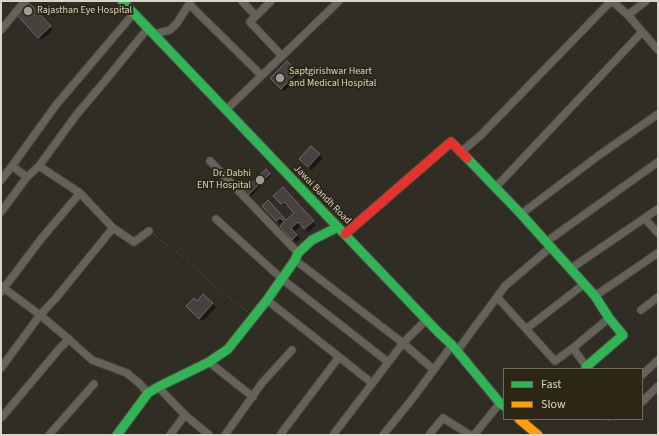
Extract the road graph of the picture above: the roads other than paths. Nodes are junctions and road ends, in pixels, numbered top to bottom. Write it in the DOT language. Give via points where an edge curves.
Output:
graph roads {
  1 [pos="25,1"];
  2 [pos="122,1"];
  3 [pos="242,1"];
  4 [pos="271,1"];
  5 [pos="339,1"];
  6 [pos="612,1"];
  7 [pos="190,2"];
  8 [pos="643,2"];
  9 [pos="134,13"];
  10 [pos="628,15"];
  11 [pos="256,16"];
  12 [pos="1,30"];
  13 [pos="151,31"];
  14 [pos="642,32"];
  15 [pos="658,50"];
  16 [pos="282,56"];
  17 [pos="261,75"];
  18 [pos="226,110"];
  19 [pos="658,114"];
  20 [pos="461,152"];
  21 [pos="210,161"];
  22 [pos="658,162"];
  23 [pos="12,166"];
  24 [pos="39,166"];
  25 [pos="27,177"];
  26 [pos="1,180"];
  27 [pos="495,188"];
  28 [pos="80,192"];
  29 [pos="658,209"];
  30 [pos="1,212"];
  31 [pos="521,214"];
  32 [pos="216,219"];
  33 [pos="645,219"];
  34 [pos="338,227"];
  35 [pos="113,228"];
  36 [pos="149,231"];
  37 [pos="658,233"];
  38 [pos="345,234"];
  39 [pos="548,244"];
  40 [pos="658,253"];
  41 [pos="296,256"];
  42 [pos="570,268"];
  43 [pos="282,279"];
  44 [pos="584,284"];
  45 [pos="2,288"];
  46 [pos="595,296"];
  47 [pos="497,297"];
  48 [pos="658,297"];
  49 [pos="267,300"];
  50 [pos="641,310"];
  51 [pos="40,315"];
  52 [pos="609,318"];
  53 [pos="426,320"];
  54 [pos="526,329"];
  55 [pos="69,339"];
  56 [pos="403,343"];
  57 [pos="454,348"];
  58 [pos="573,348"];
  59 [pos="292,350"];
  60 [pos="339,357"];
  61 [pos="658,360"];
  62 [pos="209,362"];
  63 [pos="388,362"];
  64 [pos="1,368"];
  65 [pos="587,368"];
  66 [pos="434,370"];
  67 [pos="643,374"];
  68 [pos="372,383"];
  69 [pos="94,384"];
  70 [pos="658,386"];
  71 [pos="158,387"];
  72 [pos="148,394"];
  73 [pos="253,397"];
  74 [pos="643,401"];
  75 [pos="502,405"];
  76 [pos="185,415"];
  77 [pos="1,417"];
  78 [pos="520,420"];
  79 [pos="49,435"];
  80 [pos="117,435"];
  81 [pos="170,435"];
  82 [pos="209,435"];
  83 [pos="225,435"];
  84 [pos="280,435"];
  85 [pos="333,435"];
  86 [pos="383,435"];
  87 [pos="429,435"];
  88 [pos="470,435"];
  89 [pos="474,435"];
  90 [pos="538,435"];
  1 -- 12 [label="street"];
  2 -- 9 [label="street, Jawai Bandh Road"];
  3 -- 11 [label="street"];
  4 -- 11 [label="street"];
  5 -- 16 [label="street"];
  6 -- 10 [label="street"];
  6 -- 20 [label="street" via="481,135"];
  7 -- 13 [label="street" via="170,30"];
  7 -- 17 [label="street"];
  8 -- 10 [label="street"];
  9 -- 13 [label="street, Jawai Bandh Road"];
  9 -- 23 [label="street" via="56,105"];
  10 -- 14 [label="street"];
  11 -- 16 [label="street" via="250,22"];
  13 -- 18 [label="street, Jawai Bandh Road"];
  13 -- 24 [label="street" via="77,114"];
  14 -- 15 [label="street"];
  14 -- 27 [label="street"];
  16 -- 17 [label="street"];
  17 -- 18 [label="street"];
  18 -- 34 [label="street, Jawai Bandh Road"];
  19 -- 31 [label="street"];
  20 -- 27 [label="street"];
  20 -- 38 [label="street" via="451,142"];
  21 -- 41 [label="street"];
  22 -- 39 [label="street"];
  23 -- 25 [label="street"];
  23 -- 26 [label="street"];
  24 -- 25 [label="street"];
  24 -- 28 [label="street"];
  25 -- 30 [label="street"];
  27 -- 31 [label="street"];
  28 -- 35 [label="street"];
  28 -- 45 [label="street"];
  29 -- 33 [label="street"];
  31 -- 39 [label="street"];
  32 -- 43 [label="street"];
  33 -- 37 [label="street"];
  33 -- 42 [label="street"];
  34 -- 38 [label="street, Jawai Bandh Road"];
  34 -- 41 [label="street" via="312,240"];
  35 -- 36 [label="street" via="134,242"];
  35 -- 51 [label="street"];
  38 -- 53 [label="street, Jawai Bandh Road"];
  39 -- 42 [label="street"];
  39 -- 47 [label="street"];
  40 -- 46 [label="street"];
  41 -- 43 [label="street"];
  41 -- 56 [label="street"];
  42 -- 44 [label="street"];
  43 -- 49 [label="street"];
  43 -- 63 [label="street"];
  44 -- 46 [label="street"];
  44 -- 54 [label="street"];
  45 -- 51 [label="street"];
  46 -- 52 [label="street"];
  47 -- 54 [label="street"];
  47 -- 57 [label="street"];
  48 -- 50 [label="street"];
  49 -- 60 [label="street"];
  49 -- 62 [label="street" via="228,349"];
  51 -- 55 [label="street"];
  51 -- 64 [label="street"];
  52 -- 58 [label="street"];
  52 -- 65 [label="street" via="623,335"];
  53 -- 56 [label="street"];
  53 -- 57 [label="street, Jawai Bandh Road"];
  54 -- 58 [label="street" via="555,360"];
  55 -- 72 [label="street" via="92,360 127,373"];
  55 -- 77 [label="street"];
  56 -- 63 [label="street"];
  56 -- 66 [label="street"];
  57 -- 66 [label="street"];
  57 -- 75 [label="street, Jawai Bandh Road"];
  58 -- 65 [label="street"];
  59 -- 73 [label="street" via="262,383"];
  60 -- 68 [label="street"];
  60 -- 84 [label="street"];
  61 -- 67 [label="street"];
  62 -- 71 [label="street"];
  62 -- 73 [label="street"];
  63 -- 68 [label="street"];
  66 -- 86 [label="street"];
  68 -- 85 [label="street"];
  69 -- 79 [label="street"];
  70 -- 74 [label="street"];
  71 -- 72 [label="street"];
  71 -- 76 [label="street"];
  72 -- 80 [label="street"];
  73 -- 83 [label="street"];
  75 -- 89 [label="street"];
  76 -- 81 [label="street"];
  76 -- 82 [label="street"];
  78 -- 90 [label="street"];
  87 -- 88 [label="street" via="443,418"];
}
